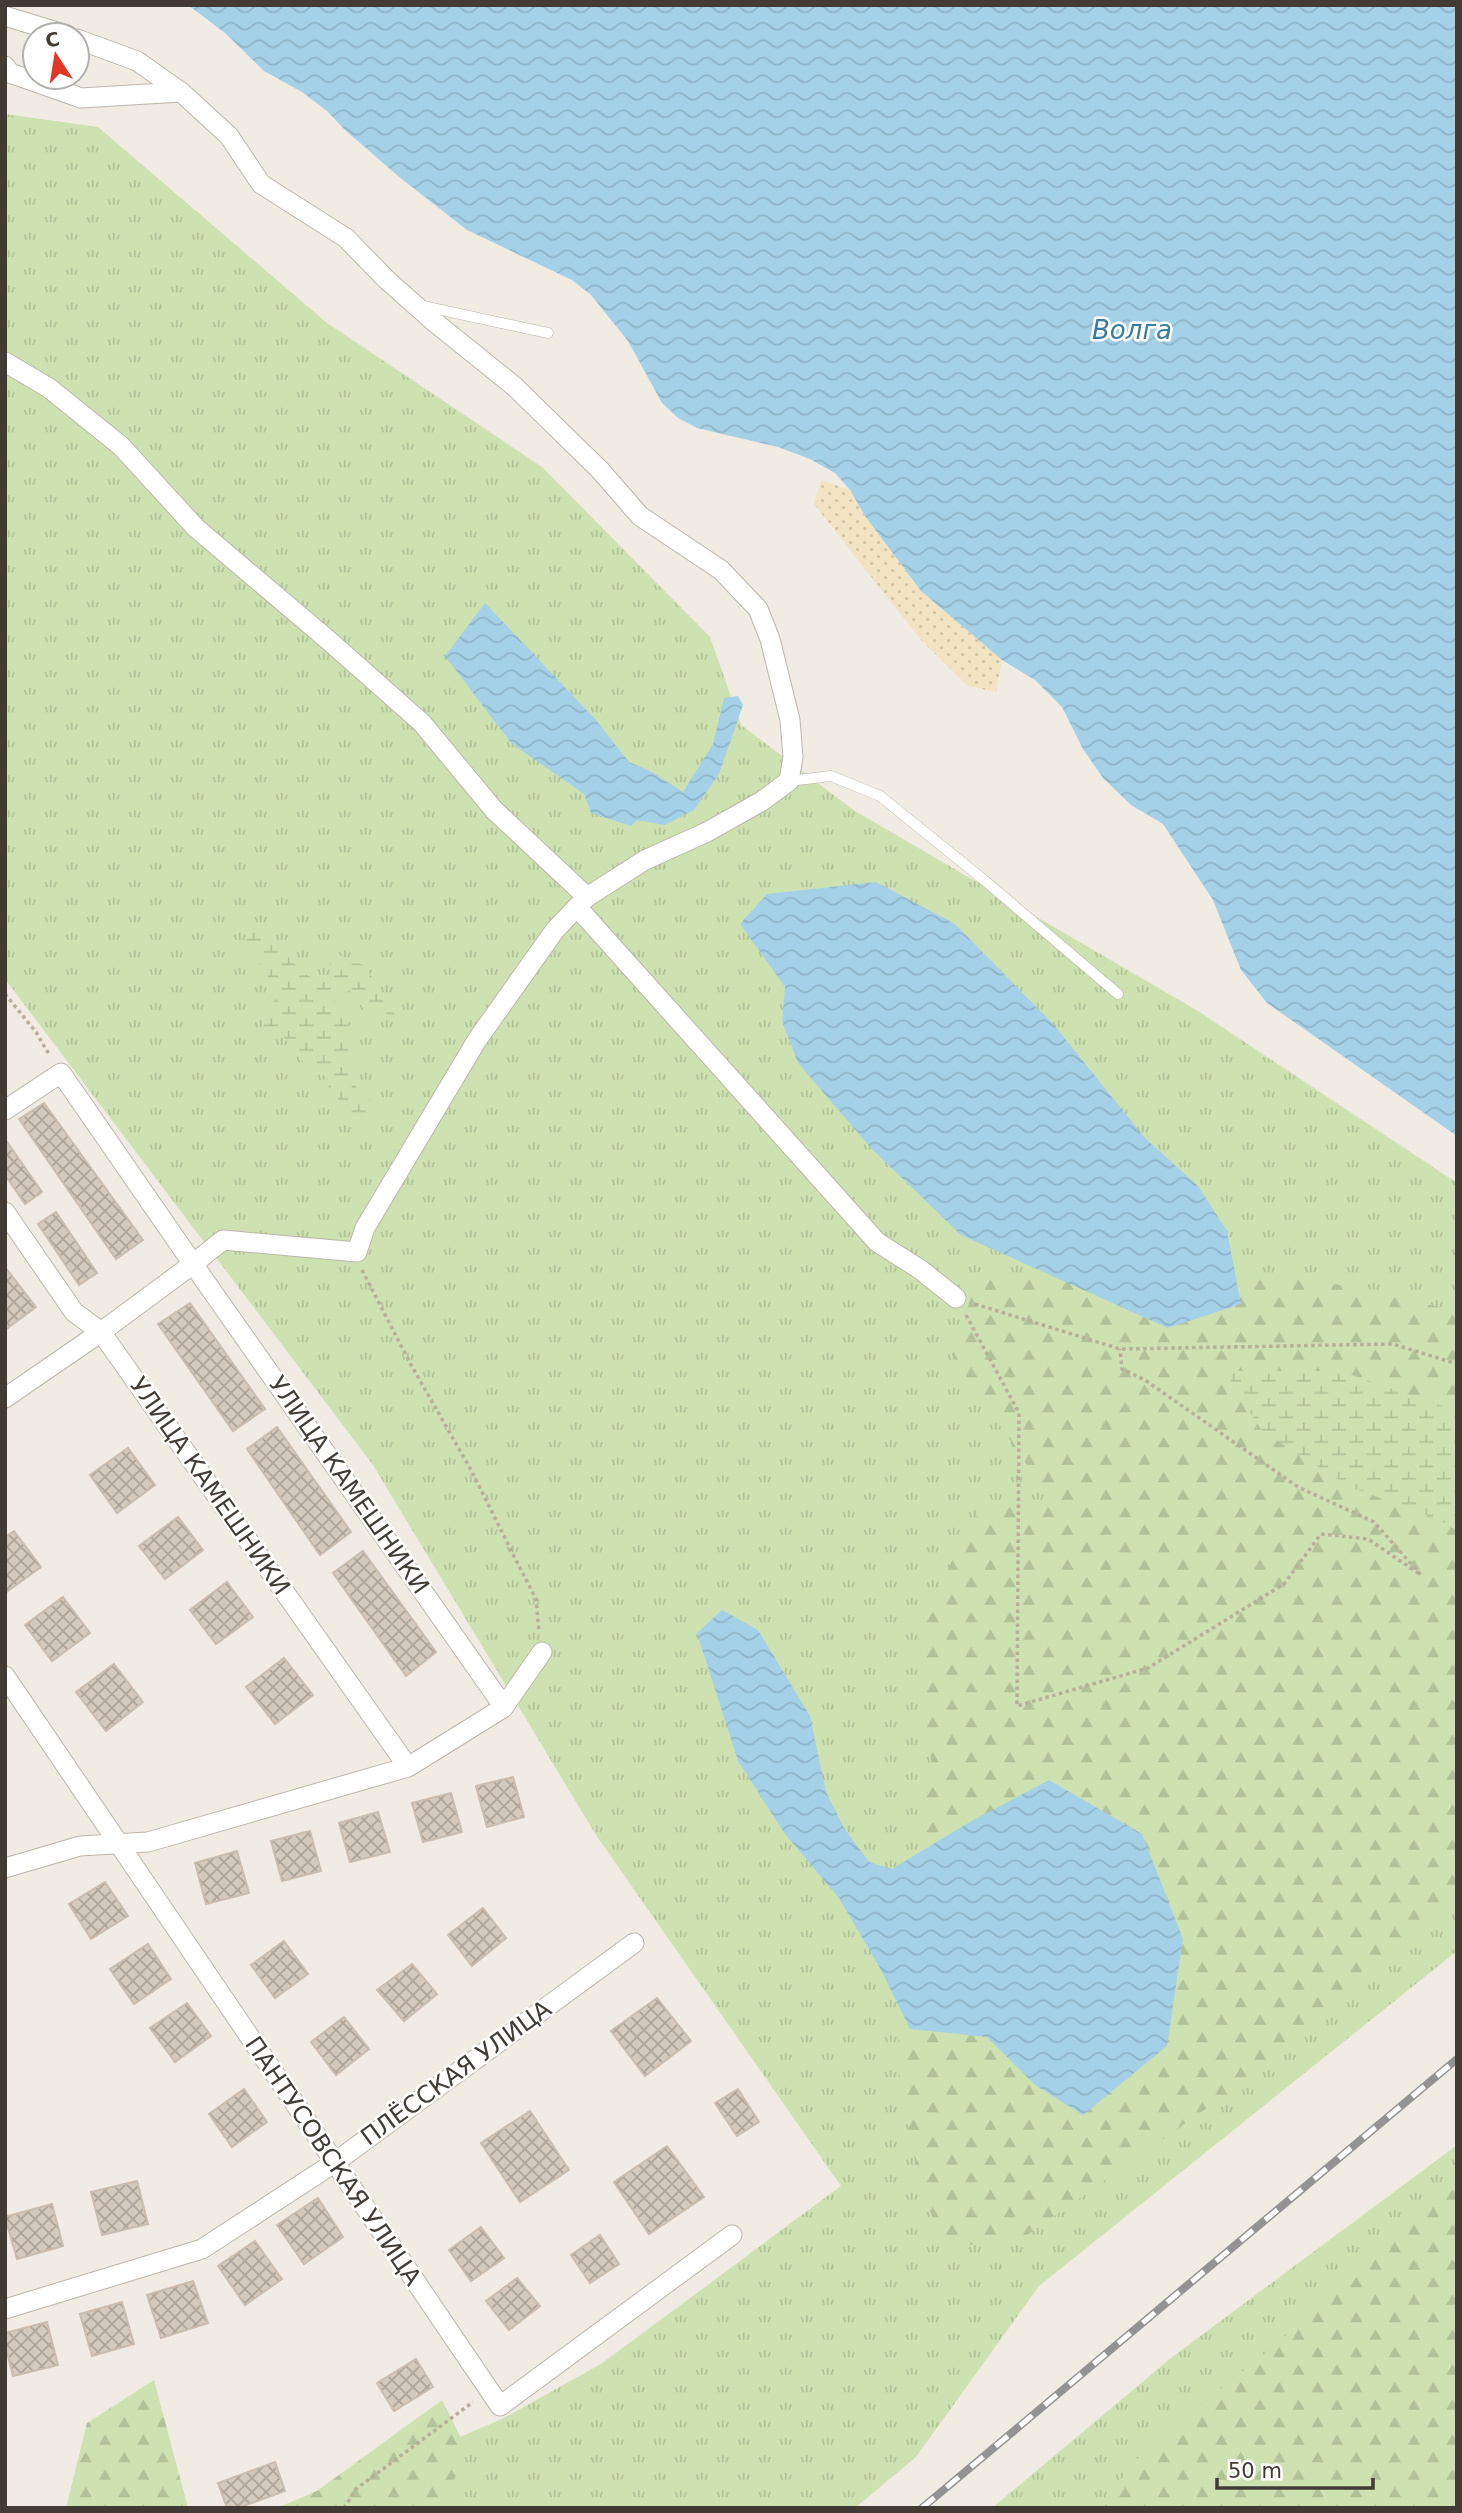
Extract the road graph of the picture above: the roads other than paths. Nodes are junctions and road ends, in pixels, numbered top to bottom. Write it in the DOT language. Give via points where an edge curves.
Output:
graph roads {
  1 [pos="91,43"];
  2 [pos="5,66"];
  3 [pos="181,92"];
  4 [pos="415,305"];
  5 [pos="548,333"];
  6 [pos="5,362"];
  7 [pos="789,782"];
  8 [pos="582,902"];
  9 [pos="1118,994"];
  10 [pos="5,1111"];
  11 [pos="5,1212"];
  12 [pos="193,1264"];
  13 [pos="957,1298"];
  14 [pos="101,1332"];
  15 [pos="5,1398"];
  16 [pos="542,1652"];
  17 [pos="5,1676"];
  18 [pos="505,1707"];
  19 [pos="408,1767"];
  20 [pos="118,1844"];
  21 [pos="5,1868"];
  22 [pos="634,1942"];
  23 [pos="334,2164"];
  24 [pos="732,2235"];
  25 [pos="5,2309"];
  1 -- 3 [label="street" via="137,61"];
  2 -- 3 [label="street" via="10,73 81,98"];
  3 -- 4 [label="street" via="229,136 261,184 346,238"];
  4 -- 5 [label="lane"];
  4 -- 7 [label="street" via="514,386 640,516 721,570 758,609 790,720 793,757"];
  6 -- 8 [label="street" via="49,388 121,446 196,528 422,723 494,810"];
  7 -- 8 [label="street" via="707,832 645,860"];
  7 -- 9 [label="lane" via="831,776 880,796"];
  8 -- 12 [label="street" via="555,930 477,1040 365,1228 357,1252 223,1240"];
  8 -- 13 [label="street" via="877,1242"];
  10 -- 12 [label="street, УЛИЦА КАМЕШНИКИ" via="61,1073"];
  11 -- 14 [label="street, УЛИЦА КАМЕШНИКИ" via="74,1312"];
  12 -- 14 [label="street"];
  12 -- 18 [label="street, УЛИЦА КАМЕШНИКИ"];
  14 -- 15 [label="street"];
  14 -- 19 [label="street, УЛИЦА КАМЕШНИКИ"];
  16 -- 18 [label="street"];
  17 -- 20 [label="street, ПАНТУСОВСКАЯ УЛИЦА"];
  18 -- 19 [label="street"];
  19 -- 20 [label="street" via="148,1842"];
  20 -- 21 [label="street" via="80,1846"];
  20 -- 23 [label="street, ПАНТУСОВСКАЯ УЛИЦА"];
  22 -- 23 [label="street, ПЛЁССКАЯ УЛИЦА"];
  23 -- 24 [label="street, ПАНТУСОВСКАЯ УЛИЦА" via="500,2406"];
  23 -- 25 [label="street, ПЛЁССКАЯ УЛИЦА" via="202,2249"];
}
